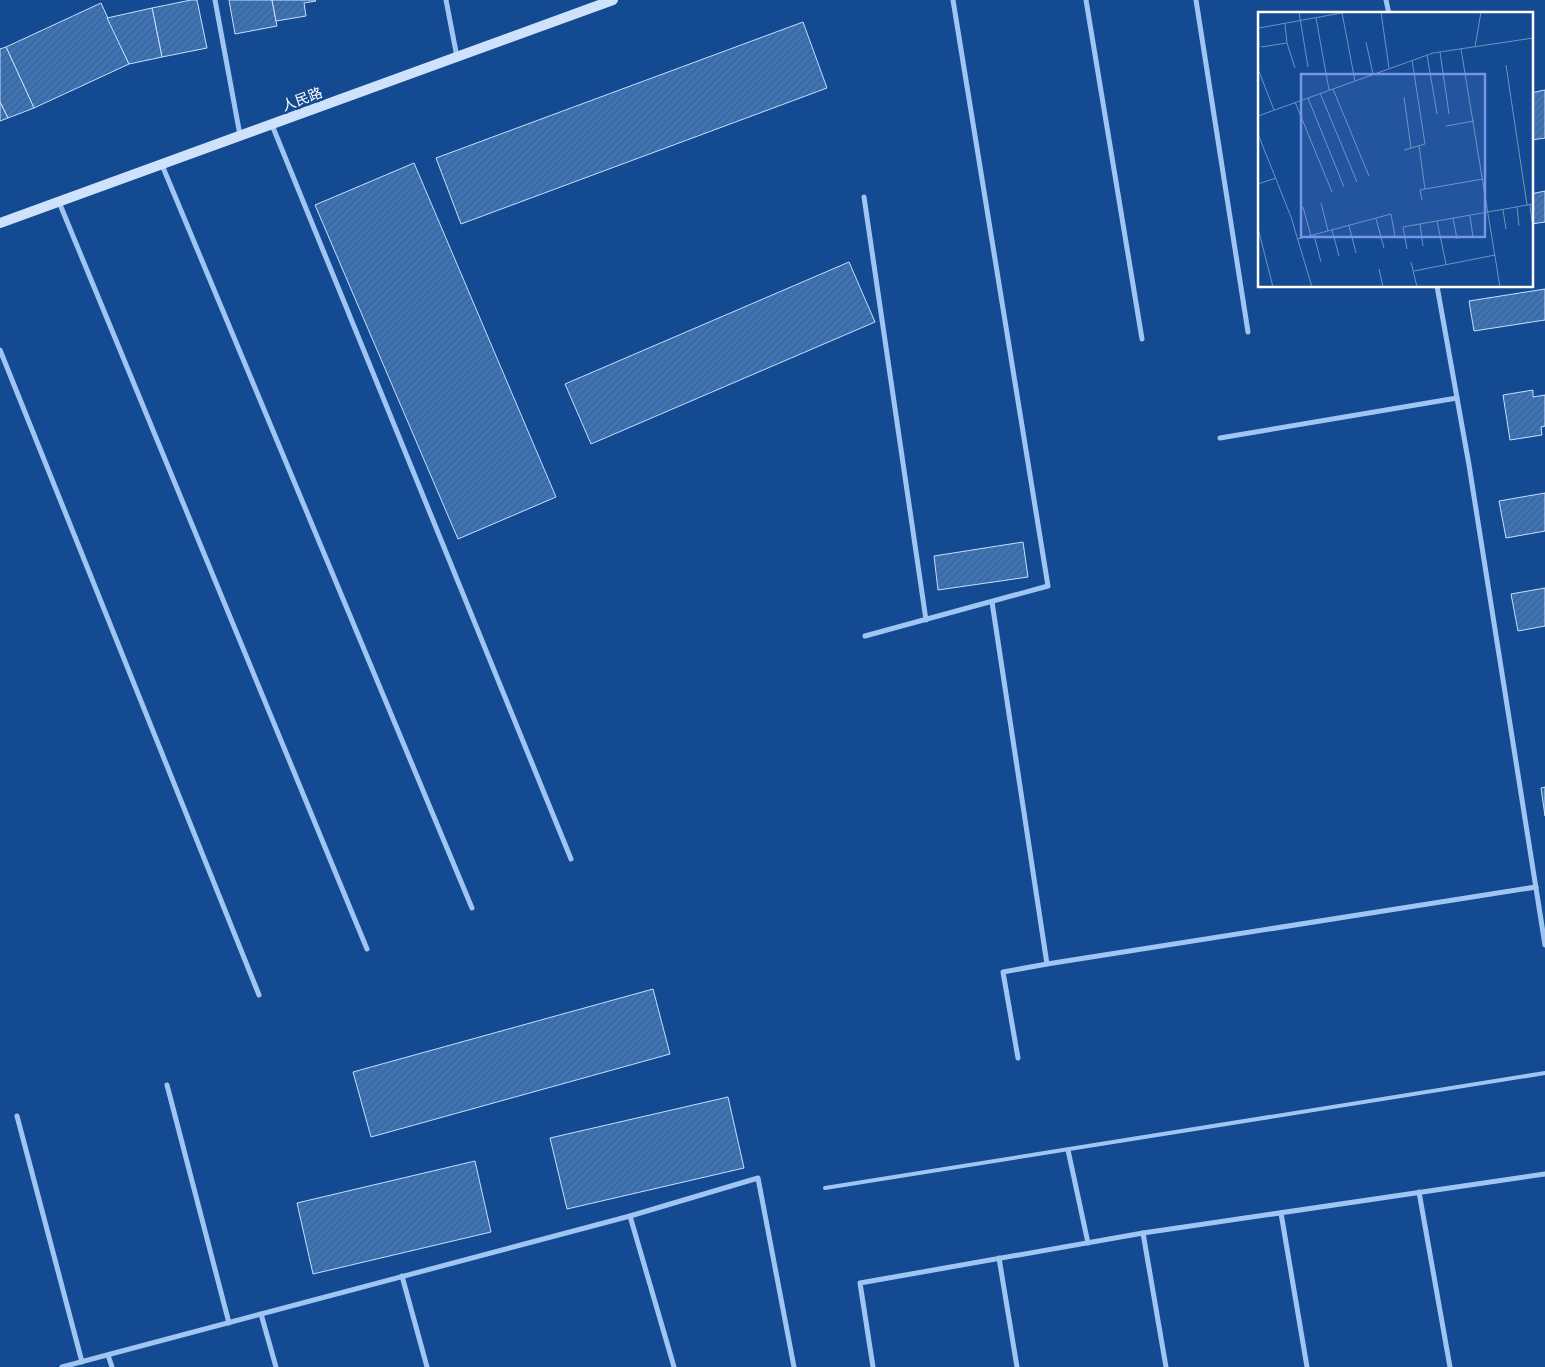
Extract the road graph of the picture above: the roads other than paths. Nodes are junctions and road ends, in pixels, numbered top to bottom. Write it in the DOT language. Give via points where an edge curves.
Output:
graph roads {
  1 [pos="215,0"];
  2 [pos="446,0"];
  3 [pos="952,0"];
  4 [pos="1086,0"];
  5 [pos="1196,0"];
  6 [pos="610,1"];
  7 [pos="457,57"];
  8 [pos="272,124"];
  9 [pos="240,135"];
  10 [pos="162,164"];
  11 [pos="864,197"];
  12 [pos="59,201"];
  13 [pos="0,223"];
  14 [pos="1437,288"];
  15 [pos="1248,332"];
  16 [pos="1142,339"];
  17 [pos="0,350"];
  18 [pos="1458,398"];
  19 [pos="1220,438"];
  20 [pos="992,602"];
  21 [pos="926,620"];
  22 [pos="865,636"];
  23 [pos="571,859"];
  24 [pos="1536,887"];
  25 [pos="472,908"];
  26 [pos="1545,945"];
  27 [pos="367,949"];
  28 [pos="1047,964"];
  29 [pos="259,995"];
  30 [pos="1018,1058"];
  31 [pos="1545,1073"];
  32 [pos="167,1085"];
  33 [pos="17,1116"];
  34 [pos="1068,1150"];
  35 [pos="1545,1174"];
  36 [pos="825,1188"];
  37 [pos="1419,1192"];
  38 [pos="1281,1213"];
  39 [pos="630,1216"];
  40 [pos="1143,1233"];
  41 [pos="1088,1243"];
  42 [pos="999,1258"];
  43 [pos="402,1276"];
  44 [pos="261,1314"];
  45 [pos="229,1323"];
  46 [pos="108,1355"];
  47 [pos="82,1362"];
  48 [pos="62,1367"];
  49 [pos="112,1367"];
  50 [pos="276,1367"];
  51 [pos="427,1367"];
  52 [pos="674,1367"];
  53 [pos="794,1367"];
  54 [pos="873,1367"];
  55 [pos="1017,1367"];
  56 [pos="1166,1367"];
  57 [pos="1307,1367"];
  58 [pos="1450,1367"];
  1 -- 9 [label="street"];
  2 -- 7 [label="street"];
  3 -- 20 [label="street" via="1048,586"];
  4 -- 16 [label="street"];
  5 -- 15 [label="street"];
  6 -- 7 [label="street, 人民路"];
  7 -- 8 [label="street, 人民路"];
  8 -- 9 [label="street, 人民路"];
  8 -- 23 [label="street"];
  9 -- 10 [label="street, 人民路"];
  10 -- 12 [label="street, 人民路"];
  10 -- 25 [label="street"];
  11 -- 21 [label="street"];
  12 -- 13 [label="street, 人民路"];
  12 -- 27 [label="street"];
  14 -- 18 [label="street"];
  17 -- 29 [label="street"];
  18 -- 19 [label="street"];
  18 -- 24 [label="street"];
  20 -- 21 [label="street"];
  20 -- 28 [label="street"];
  21 -- 22 [label="street"];
  24 -- 26 [label="street"];
  24 -- 28 [label="street"];
  28 -- 30 [label="street" via="1003,972"];
  31 -- 34 [label="lane"];
  32 -- 45 [label="street"];
  33 -- 47 [label="street"];
  34 -- 36 [label="lane"];
  34 -- 41 [label="street"];
  35 -- 37 [label="street"];
  37 -- 38 [label="street"];
  37 -- 58 [label="street"];
  38 -- 40 [label="street"];
  38 -- 57 [label="street"];
  39 -- 43 [label="street"];
  39 -- 52 [label="street"];
  39 -- 53 [label="street" via="758,1178"];
  40 -- 41 [label="street"];
  40 -- 56 [label="street"];
  41 -- 42 [label="street"];
  42 -- 54 [label="street" via="860,1283"];
  42 -- 55 [label="street"];
  43 -- 44 [label="street"];
  43 -- 51 [label="street"];
  44 -- 45 [label="street"];
  44 -- 50 [label="street"];
  45 -- 46 [label="street"];
  46 -- 47 [label="street"];
  46 -- 49 [label="street"];
  47 -- 48 [label="street"];
}
